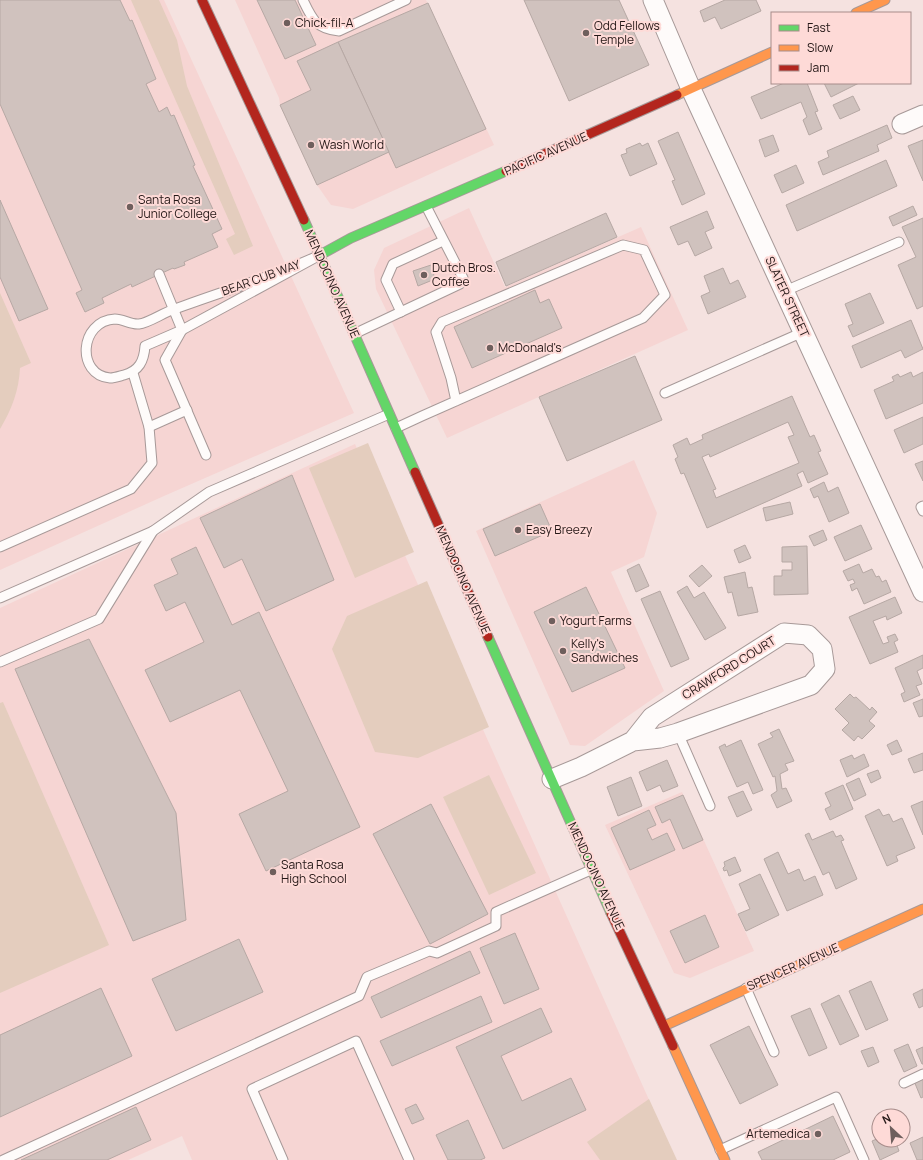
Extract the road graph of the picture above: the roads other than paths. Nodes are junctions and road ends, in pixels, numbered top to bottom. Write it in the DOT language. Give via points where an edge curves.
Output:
graph roads {
  1 [pos="202,0"];
  2 [pos="303,0"];
  3 [pos="406,0"];
  4 [pos="653,0"];
  5 [pos="885,0"];
  6 [pos="858,12"];
  7 [pos="771,52"];
  8 [pos="691,89"];
  9 [pos="923,115"];
  10 [pos="902,124"];
  11 [pos="426,206"];
  12 [pos="443,242"];
  13 [pos="899,242"];
  14 [pos="320,255"];
  15 [pos="159,274"];
  16 [pos="785,291"];
  17 [pos="174,309"];
  18 [pos="401,312"];
  19 [pos="182,330"];
  20 [pos="803,332"];
  21 [pos="354,334"];
  22 [pos="133,373"];
  23 [pos="665,393"];
  24 [pos="456,401"];
  25 [pos="187,410"];
  26 [pos="389,414"];
  27 [pos="149,427"];
  28 [pos="396,428"];
  29 [pos="206,455"];
  30 [pos="923,506"];
  31 [pos="923,511"];
  32 [pos="153,531"];
  33 [pos="0,547"];
  34 [pos="922,587"];
  35 [pos="0,598"];
  36 [pos="0,662"];
  37 [pos="678,733"];
  38 [pos="632,741"];
  39 [pos="552,779"];
  40 [pos="710,806"];
  41 [pos="593,870"];
  42 [pos="923,909"];
  43 [pos="746,988"];
  44 [pos="664,1026"];
  45 [pos="774,1052"];
  46 [pos="923,1074"];
  47 [pos="904,1083"];
  48 [pos="720,1150"];
  49 [pos="3,1160"];
  50 [pos="284,1160"];
  51 [pos="409,1160"];
  52 [pos="725,1160"];
  53 [pos="864,1160"];
  1 -- 14 [label="main road, MENDOCINO AVENUE"];
  2 -- 3 [label="lane" via="311,17 319,26 339,31"];
  4 -- 8 [label="street, SLATER STREET"];
  5 -- 6 [label="main road"];
  7 -- 8 [label="main road, PACIFIC AVENUE"];
  8 -- 11 [label="main road, PACIFIC AVENUE"];
  8 -- 16 [label="street, SLATER STREET"];
  9 -- 10 [label="street"];
  11 -- 12 [label="lane"];
  11 -- 14 [label="main road, PACIFIC AVENUE" via="351,238"];
  12 -- 18 [label="lane" via="393,264 386,280"];
  12 -- 18 [label="lane" via="463,278 460,284"];
  13 -- 16 [label="lane"];
  14 -- 17 [label="lane, BEAR CUB WAY" via="284,272"];
  14 -- 19 [label="lane, BEAR CUB WAY"];
  14 -- 21 [label="main road, MENDOCINO AVENUE"];
  15 -- 17 [label="lane"];
  16 -- 20 [label="street, SLATER STREET"];
  17 -- 19 [label="lane"];
  17 -- 22 [label="lane, BEAR CUB WAY" via="138,324 119,319 108,320 92,329 85,346 86,356 96,372 111,378"];
  18 -- 21 [label="lane"];
  19 -- 22 [label="lane, BEAR CUB WAY" via="145,346 140,366"];
  19 -- 25 [label="lane" via="166,360"];
  20 -- 23 [label="lane"];
  20 -- 34 [label="street, SLATER STREET"];
  21 -- 26 [label="main road, MENDOCINO AVENUE"];
  22 -- 27 [label="lane"];
  24 -- 24 [label="lane" via="436,332 442,322 623,245 644,250 665,295 643,318"];
  24 -- 28 [label="lane"];
  25 -- 27 [label="lane"];
  25 -- 29 [label="lane"];
  26 -- 28 [label="main road, MENDOCINO AVENUE"];
  26 -- 32 [label="lane" via="209,492"];
  27 -- 33 [label="lane" via="152,463 131,489"];
  28 -- 39 [label="main road, MENDOCINO AVENUE"];
  30 -- 31 [label="lane"];
  32 -- 35 [label="lane"];
  32 -- 36 [label="lane" via="99,619"];
  37 -- 38 [label="street, CRAWFORD COURT"];
  37 -- 38 [label="street, CRAWFORD COURT" via="811,686 824,669 822,649 808,635 784,633 652,717"];
  37 -- 40 [label="lane"];
  38 -- 39 [label="street, CRAWFORD COURT"];
  39 -- 41 [label="main road, MENDOCINO AVENUE"];
  41 -- 44 [label="main road, MENDOCINO AVENUE"];
  41 -- 49 [label="lane" via="496,912 496,926 437,953 429,951 367,977 359,996"];
  42 -- 43 [label="main road, SPENCER AVENUE"];
  43 -- 44 [label="main road, SPENCER AVENUE"];
  43 -- 45 [label="lane"];
  44 -- 48 [label="main road, MENDOCINO AVENUE"];
  46 -- 47 [label="lane"];
  48 -- 52 [label="main road, MENDOCINO AVENUE"];
  48 -- 53 [label="lane" via="836,1097"];
  50 -- 51 [label="lane" via="252,1089 356,1041"];
}
